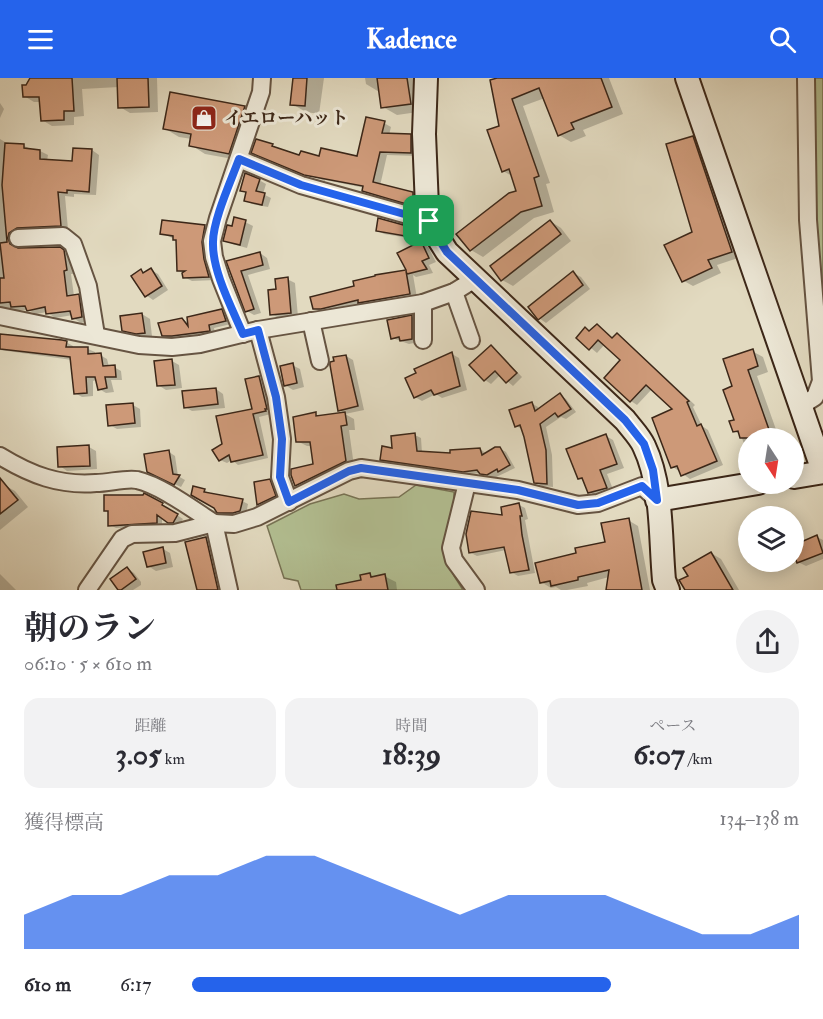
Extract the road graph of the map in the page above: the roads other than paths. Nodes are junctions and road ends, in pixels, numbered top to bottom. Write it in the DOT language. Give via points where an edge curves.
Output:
graph roads {
  1 [pos="262,78"];
  2 [pos="426,78"];
  3 [pos="687,78"];
  4 [pos="806,78"];
  5 [pos="239,159"];
  6 [pos="429,221"];
  7 [pos="18,238"];
  8 [pos="475,279"];
  9 [pos="454,292"];
  10 [pos="423,303"];
  11 [pos="0,316"];
  12 [pos="311,321"];
  13 [pos="250,332"];
  14 [pos="96,335"];
  15 [pos="423,340"];
  16 [pos="471,340"];
  17 [pos="320,361"];
  18 [pos="801,406"];
  19 [pos="0,456"];
  20 [pos="823,472"];
  21 [pos="804,475"];
  22 [pos="467,483"];
  23 [pos="738,486"];
  24 [pos="657,500"];
  25 [pos="289,502"];
  26 [pos="214,523"];
  27 [pos="92,588"];
  28 [pos="229,590"];
  29 [pos="476,590"];
  30 [pos="668,590"];
  1 -- 5 [label="street"];
  2 -- 6 [label="street" via="424,134"];
  3 -- 18 [label="street"];
  4 -- 18 [label="street" via="808,220 821,381 815,397"];
  5 -- 6 [label="street" via="301,185"];
  5 -- 13 [label="street" via="212,241 221,279"];
  6 -- 8 [label="street" via="447,252"];
  7 -- 14 [label="street" via="69,239 88,286"];
  8 -- 9 [label="street"];
  8 -- 24 [label="street" via="625,420 644,444"];
  9 -- 10 [label="street"];
  9 -- 16 [label="street"];
  10 -- 12 [label="street"];
  10 -- 15 [label="street"];
  11 -- 14 [label="street"];
  12 -- 13 [label="street"];
  12 -- 17 [label="street"];
  13 -- 14 [label="street" via="172,347 139,345"];
  13 -- 25 [label="street" via="276,397 282,439 280,477"];
  18 -- 20 [label="street"];
  19 -- 26 [label="street" via="29,473 58,482 135,480 152,485"];
  20 -- 21 [label="street"];
  22 -- 24 [label="street" via="518,490 578,505 598,503 642,486"];
  22 -- 25 [label="street" via="361,468"];
  22 -- 29 [label="street" via="451,548 454,560"];
  23 -- 24 [label="street"];
  24 -- 30 [label="street"];
  25 -- 26 [label="street" via="234,524"];
  26 -- 27 [label="street" via="175,533 132,534 122,539"];
  26 -- 28 [label="street"];
}
